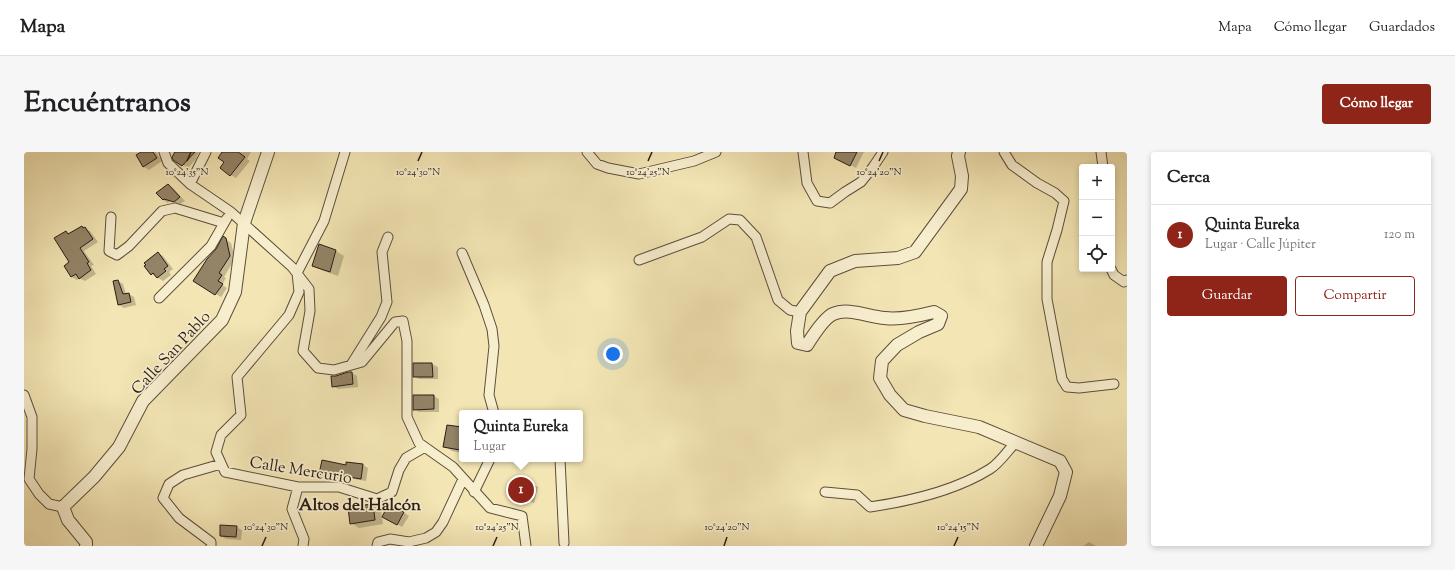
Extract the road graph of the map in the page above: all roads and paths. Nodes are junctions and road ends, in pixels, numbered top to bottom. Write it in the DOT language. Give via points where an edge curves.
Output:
graph roads {
  1 [pos="164,152"];
  2 [pos="206,152"];
  3 [pos="268,152"];
  4 [pos="345,152"];
  5 [pos="587,152"];
  6 [pos="716,152"];
  7 [pos="802,152"];
  8 [pos="883,152"];
  9 [pos="959,152"];
  10 [pos="1004,152"];
  11 [pos="1101,152"];
  12 [pos="1103,164"];
  13 [pos="190,184"];
  14 [pos="231,212"];
  15 [pos="111,217"];
  16 [pos="224,222"];
  17 [pos="244,223"];
  18 [pos="388,237"];
  19 [pos="462,253"];
  20 [pos="638,260"];
  21 [pos="1113,272"];
  22 [pos="297,273"];
  23 [pos="1127,280"];
  24 [pos="159,298"];
  25 [pos="800,312"];
  26 [pos="351,365"];
  27 [pos="1114,384"];
  28 [pos="24,395"];
  29 [pos="493,410"];
  30 [pos="1016,442"];
  31 [pos="425,447"];
  32 [pos="489,462"];
  33 [pos="560,462"];
  34 [pos="222,464"];
  35 [pos="462,479"];
  36 [pos="298,487"];
  37 [pos="474,492"];
  38 [pos="825,492"];
  39 [pos="63,507"];
  40 [pos="561,545"];
  41 [pos="86,546"];
  42 [pos="211,546"];
  43 [pos="303,546"];
  44 [pos="377,546"];
  45 [pos="526,546"];
  46 [pos="1036,546"];
  1 -- 13 [label="street" via="168,163"];
  2 -- 13 [label="street"];
  3 -- 17 [label="street, Calle San Pablo"];
  4 -- 22 [label="street" via="324,221"];
  5 -- 6 [label="street" via="597,164 639,174 694,161"];
  7 -- 8 [label="street" via="807,183 817,201 830,203 861,182"];
  9 -- 25 [label="street" via="962,189 915,252 898,258 855,261 830,271"];
  10 -- 27 [label="street" via="1012,165 1055,193 1064,202 1048,262 1047,299 1062,379 1067,387"];
  11 -- 12 [label="street"];
  13 -- 14 [label="street"];
  14 -- 16 [label="street"];
  14 -- 17 [label="street"];
  15 -- 16 [label="street" via="109,251 117,255 162,211 175,208"];
  16 -- 24 [label="street" via="211,246"];
  17 -- 22 [label="street"];
  17 -- 39 [label="street, Calle San Pablo" via="235,292 222,320 143,401 119,447 94,477"];
  18 -- 26 [label="street" via="382,252 387,302 381,317"];
  19 -- 29 [label="street" via="492,329 494,346 489,395"];
  20 -- 25 [label="street" via="702,237 729,219 740,220 756,237 778,300 790,310"];
  21 -- 23 [label="street" via="1124,282"];
  22 -- 26 [label="street" via="310,289 310,311 303,351 318,368 334,370"];
  22 -- 34 [label="street" via="299,292 289,315 237,378 241,415 221,435 216,452"];
  25 -- 30 [label="street" via="798,343 807,345 832,314 848,312 885,318 919,316 934,312 941,316 938,324 897,345 882,361 880,378 890,395 904,410 979,426"];
  26 -- 31 [label="street" via="362,362 395,322 402,321 407,341 407,417 419,443"];
  28 -- 39 [label="street" via="32,417 29,479 49,504"];
  30 -- 38 [label="street" via="991,468 950,489 893,504 870,507 857,495"];
  30 -- 46 [label="street" via="1060,461 1066,472 1060,496"];
  31 -- 35 [label="street" via="453,467"];
  31 -- 36 [label="street, Calle Mercurio" via="406,458 392,492 377,499 339,487"];
  32 -- 37 [label="street"];
  33 -- 40 [label="street"];
  34 -- 36 [label="street, Calle Mercurio" via="225,472"];
  34 -- 42 [label="street" via="183,475 170,484 163,498 179,518 211,542"];
  35 -- 37 [label="street"];
  35 -- 44 [label="street" via="436,532 426,538 409,542 390,539 378,542"];
  36 -- 43 [label="street" via="292,509 304,539"];
  37 -- 45 [label="street" via="490,508 522,516"];
  39 -- 41 [label="street" via="68,520 86,542"];
}
